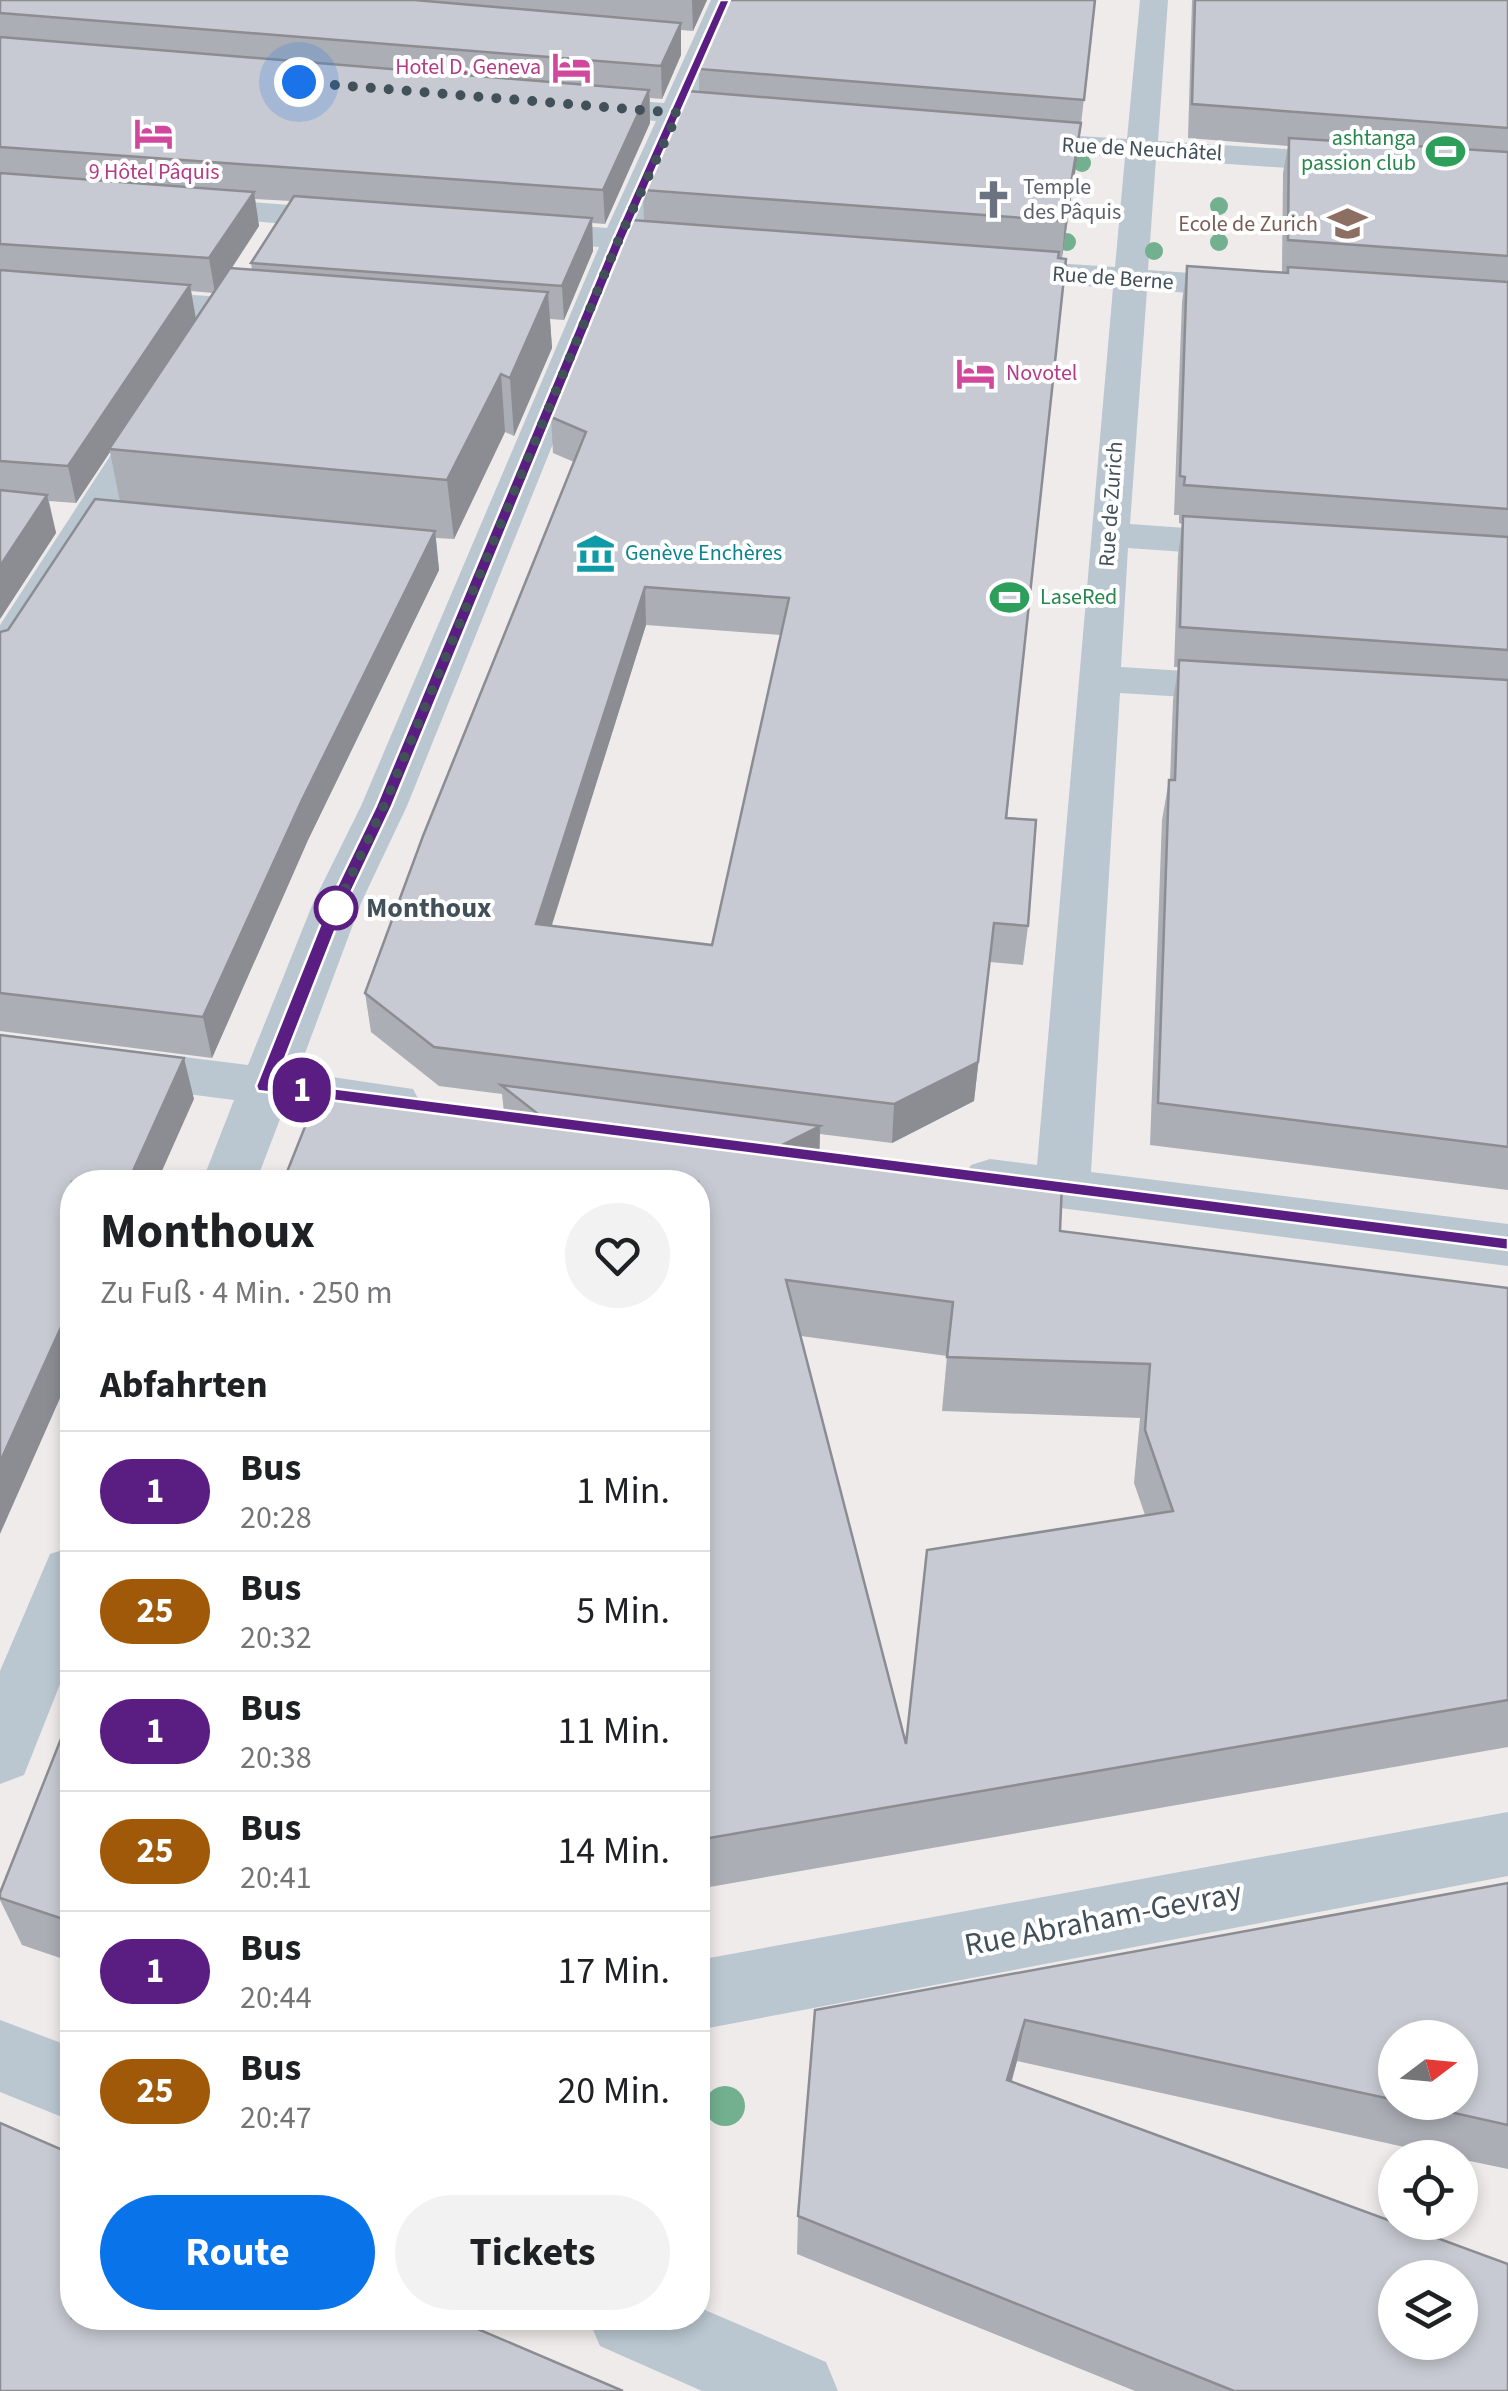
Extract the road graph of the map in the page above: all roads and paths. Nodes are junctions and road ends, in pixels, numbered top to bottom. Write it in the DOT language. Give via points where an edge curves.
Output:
graph roads {
  1 [pos="725,0"];
  2 [pos="1154,0"];
  3 [pos="670,42"];
  4 [pos="706,45"];
  5 [pos="541,102"];
  6 [pos="678,113"];
  7 [pos="789,122"];
  8 [pos="968,138"];
  9 [pos="1142,151"];
  10 [pos="1508,173"];
  11 [pos="150,204"];
  12 [pos="383,220"];
  13 [pos="493,229"];
  14 [pos="619,239"];
  15 [pos="738,248"];
  16 [pos="950,265"];
  17 [pos="1129,279"];
  18 [pos="0,291"];
  19 [pos="1300,291"];
  20 [pos="316,315"];
  21 [pos="173,388"];
  22 [pos="70,519"];
  23 [pos="128,524"];
  24 [pos="1108,536"];
  25 [pos="1300,548"];
  26 [pos="0,658"];
  27 [pos="1098,679"];
  28 [pos="1297,691"];
  29 [pos="0,1052"];
  30 [pos="265,1086"];
  31 [pos="442,1108"];
  32 [pos="233,1170"];
  33 [pos="931,1172"];
  34 [pos="1063,1189"];
  35 [pos="1508,1245"];
  36 [pos="60,1603"];
  37 [pos="0,1754"];
  38 [pos="1508,1844"];
  39 [pos="710,1993"];
  40 [pos="0,2056"];
  41 [pos="60,2079"];
  42 [pos="656,2330"];
  43 [pos="797,2391"];
  1 -- 4 [label="street"];
  2 -- 9 [label="street, Rue de Zurich"];
  3 -- 4 [label="street"];
  4 -- 6 [label="street"];
  5 -- 6 [label="street"];
  6 -- 7 [label="street"];
  6 -- 14 [label="street"];
  8 -- 9 [label="street, Rue de Neuchâtel"];
  9 -- 10 [label="street, Rue de Neuchâtel"];
  9 -- 17 [label="street, Rue de Zurich"];
  11 -- 12 [label="street" via="276,232"];
  13 -- 14 [label="street"];
  14 -- 15 [label="street"];
  14 -- 30 [label="street" via="560,334 466,556 384,806"];
  16 -- 17 [label="street, Rue de Berne"];
  17 -- 19 [label="street, Rue de Berne"];
  17 -- 24 [label="street, Rue de Zurich"];
  18 -- 20 [label="street"];
  21 -- 22 [label="street"];
  22 -- 23 [label="street"];
  22 -- 26 [label="street" via="77,542"];
  24 -- 25 [label="street"];
  24 -- 27 [label="street, Rue de Zurich"];
  27 -- 28 [label="street"];
  27 -- 34 [label="street, Rue de Zurich"];
  29 -- 30 [label="street"];
  30 -- 31 [label="street"];
  30 -- 32 [label="street"];
  33 -- 34 [label="street"];
  34 -- 35 [label="street"];
  36 -- 37 [label="street"];
  38 -- 39 [label="street, Rue Abraham-Gevray"];
  40 -- 41 [label="street"];
  42 -- 43 [label="street"];
}
